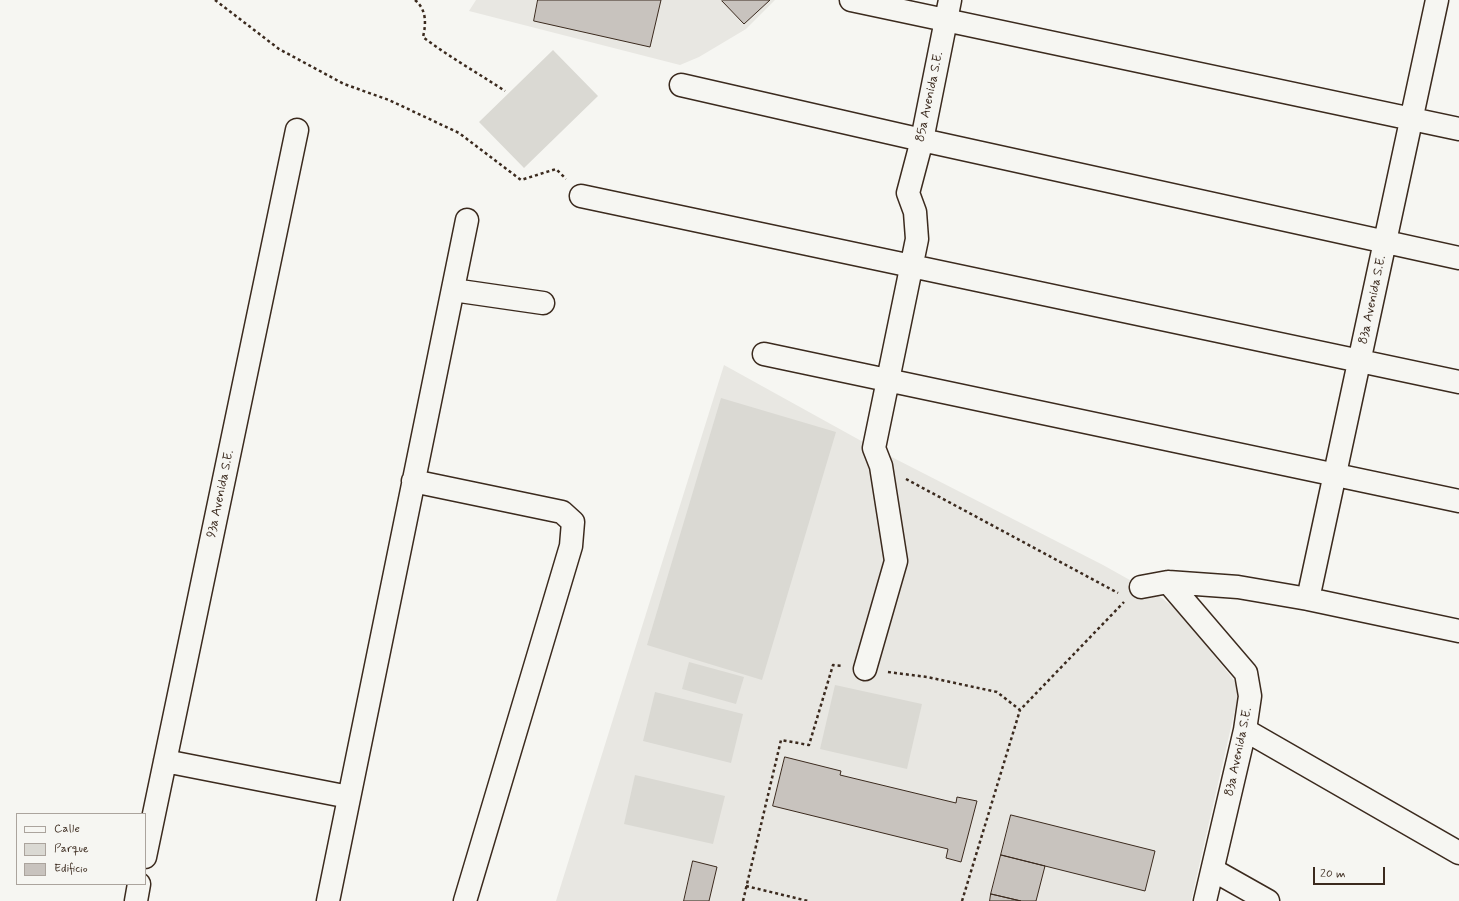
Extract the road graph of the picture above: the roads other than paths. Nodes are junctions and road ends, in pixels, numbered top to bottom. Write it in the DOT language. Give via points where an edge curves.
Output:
graph roads {
  1 [pos="851,0"];
  2 [pos="1437,0"];
  3 [pos="948,10"];
  4 [pos="681,85"];
  5 [pos="1411,119"];
  6 [pos="1459,129"];
  7 [pos="297,130"];
  8 [pos="922,140"];
  9 [pos="581,196"];
  10 [pos="467,220"];
  11 [pos="1385,243"];
  12 [pos="1459,258"];
  13 [pos="912,266"];
  14 [pos="453,290"];
  15 [pos="543,303"];
  16 [pos="764,354"];
  17 [pos="1360,361"];
  18 [pos="889,380"];
  19 [pos="1459,382"];
  20 [pos="1335,475"];
  21 [pos="413,481"];
  22 [pos="1459,501"];
  23 [pos="1168,582"];
  24 [pos="1134,592"];
  25 [pos="1308,599"];
  26 [pos="1459,631"];
  27 [pos="865,669"];
  28 [pos="1245,730"];
  29 [pos="165,761"];
  30 [pos="349,797"];
  31 [pos="146,853"];
  32 [pos="1459,853"];
  33 [pos="1212,870"];
  34 [pos="139,885"];
  35 [pos="136,901"];
  36 [pos="328,901"];
  37 [pos="465,901"];
  38 [pos="1205,901"];
  39 [pos="1268,901"];
  1 -- 3 [label="street"];
  2 -- 5 [label="street, 83a Avenida S.E."];
  3 -- 5 [label="street"];
  3 -- 8 [label="street, 85a Avenida S.E."];
  4 -- 8 [label="street"];
  5 -- 6 [label="street"];
  5 -- 11 [label="street, 83a Avenida S.E."];
  7 -- 29 [label="street, 93a Avenida S.E."];
  8 -- 11 [label="street"];
  8 -- 13 [label="street, 85a Avenida S.E." via="908,193 915,212 917,239"];
  9 -- 13 [label="street"];
  10 -- 14 [label="street"];
  11 -- 12 [label="street"];
  11 -- 17 [label="street, 83a Avenida S.E."];
  13 -- 17 [label="street"];
  13 -- 18 [label="street"];
  14 -- 15 [label="street"];
  14 -- 21 [label="street"];
  16 -- 18 [label="street"];
  17 -- 19 [label="street"];
  17 -- 20 [label="street, 83a Avenida S.E."];
  18 -- 20 [label="street"];
  18 -- 27 [label="street" via="874,448 881,466 896,561"];
  20 -- 22 [label="street"];
  20 -- 25 [label="street, 83a Avenida S.E."];
  21 -- 30 [label="street"];
  21 -- 37 [label="street" via="562,512 573,522 570,546"];
  23 -- 24 [label="street"];
  23 -- 25 [label="street" via="1238,587"];
  23 -- 28 [label="street, 83a Avenida S.E." via="1246,673 1250,696"];
  25 -- 26 [label="street"];
  28 -- 32 [label="street"];
  28 -- 33 [label="street, 83a Avenida S.E."];
  29 -- 30 [label="street"];
  29 -- 31 [label="street, 93a Avenida S.E."];
  30 -- 36 [label="street"];
  33 -- 38 [label="street, 83a Avenida S.E."];
  33 -- 39 [label="street"];
  34 -- 35 [label="street"];
}
